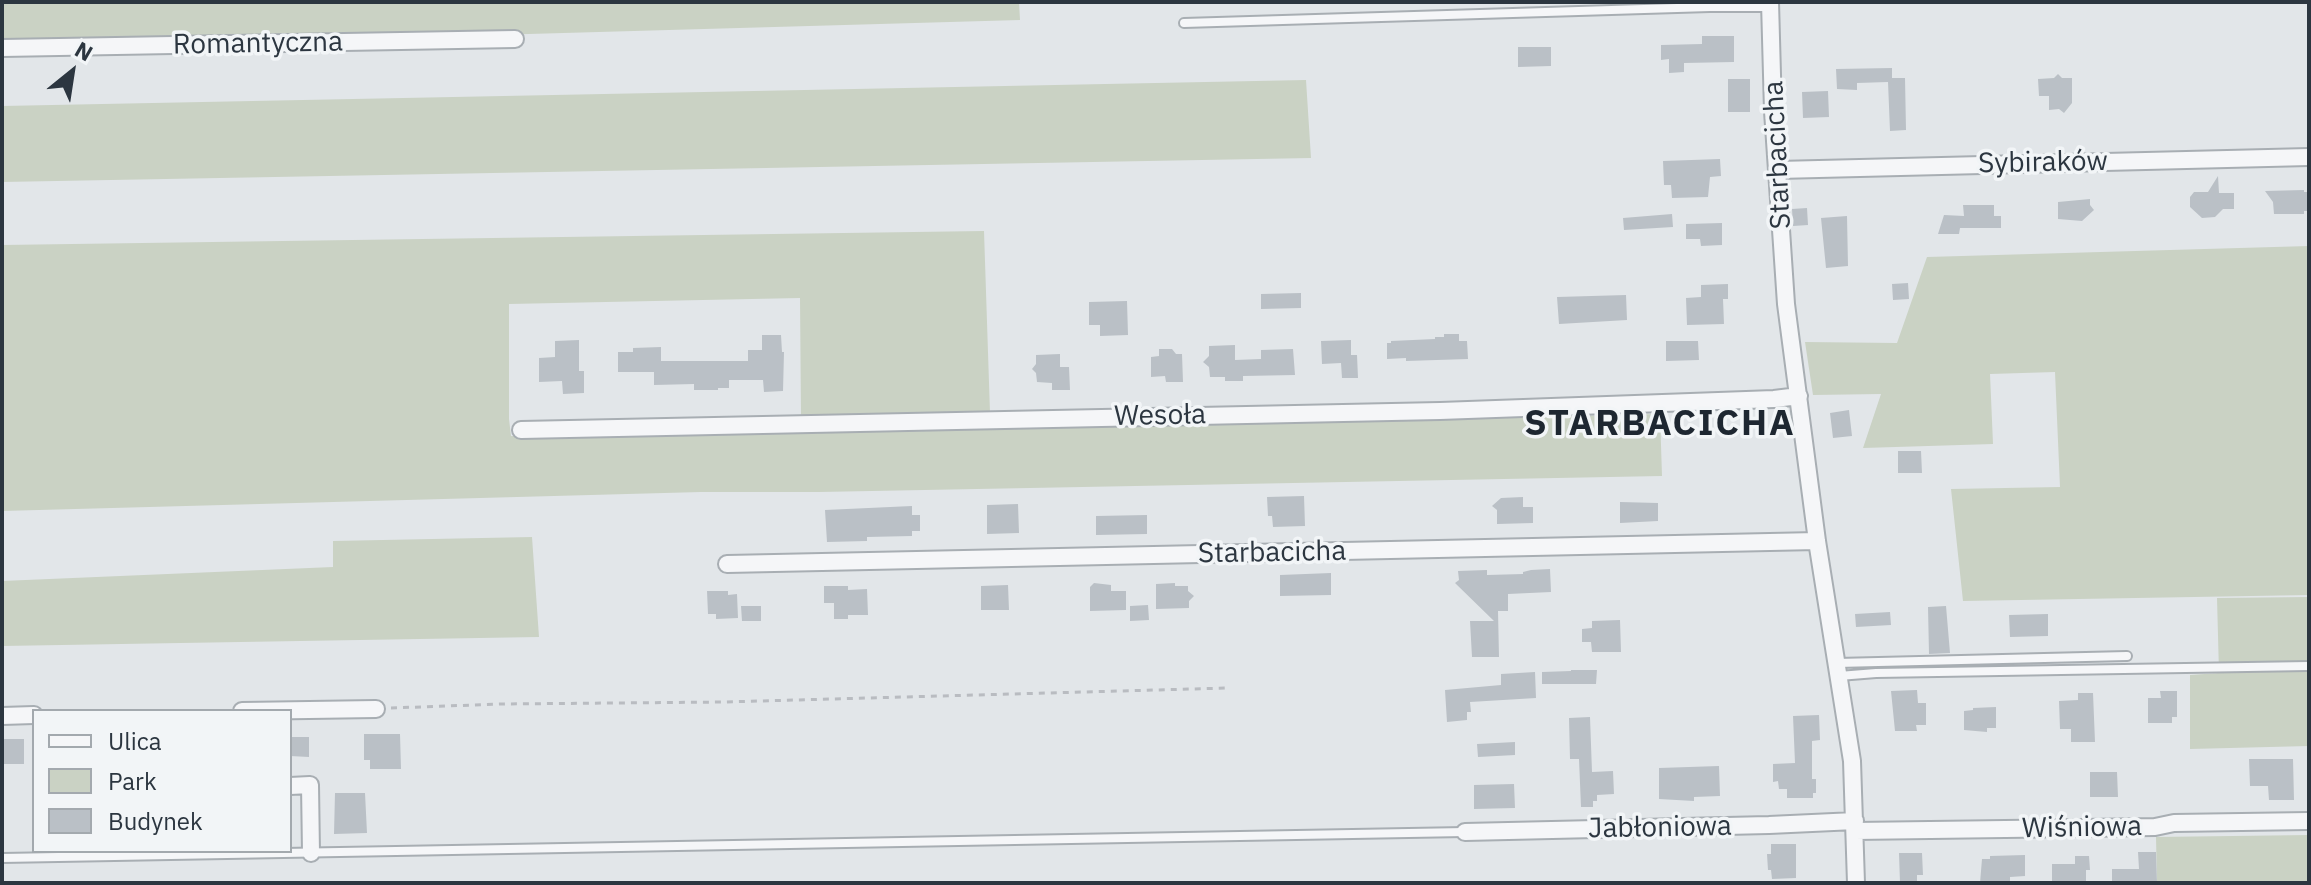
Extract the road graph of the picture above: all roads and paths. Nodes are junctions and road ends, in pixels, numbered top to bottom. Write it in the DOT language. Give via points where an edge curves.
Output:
graph roads {
  1 [pos="1770,5"];
  2 [pos="1184,23"];
  3 [pos="515,39"];
  4 [pos="2,48"];
  5 [pos="2309,157"];
  6 [pos="1778,170"];
  7 [pos="1799,396"];
  8 [pos="521,430"];
  9 [pos="1817,541"];
  10 [pos="727,564"];
  11 [pos="2127,656"];
  12 [pos="2309,666"];
  13 [pos="1838,669"];
  14 [pos="1227,688"];
  15 [pos="376,709"];
  16 [pos="292,710"];
  17 [pos="32,715"];
  18 [pos="2,716"];
  19 [pos="292,786"];
  20 [pos="2309,821"];
  21 [pos="1855,826"];
  22 [pos="1465,832"];
  23 [pos="311,853"];
  24 [pos="2,858"];
  25 [pos="1856,883"];
  1 -- 2 [label="lane, Starbacicha"];
  1 -- 6 [label="street, Starbacicha"];
  3 -- 4 [label="street, Romantyczna"];
  5 -- 6 [label="street, Sybiraków"];
  6 -- 7 [label="street, Starbacicha" via="1786,304"];
  7 -- 8 [label="street, Wesoła" via="1440,411"];
  7 -- 9 [label="street, Starbacicha"];
  9 -- 10 [label="street, Starbacicha"];
  9 -- 13 [label="street, Starbacicha"];
  11 -- 13 [label="lane"];
  12 -- 13 [label="lane" via="1876,673"];
  13 -- 21 [label="street, Starbacicha" via="1852,761"];
  14 -- 15 [label="path"];
  15 -- 16 [label="street"];
  17 -- 18 [label="street"];
  19 -- 23 [label="street" via="310,785"];
  20 -- 21 [label="street, Wiśniowa" via="2155,827"];
  21 -- 22 [label="street, Jabłoniowa"];
  21 -- 25 [label="street, Starbacicha"];
  22 -- 23 [label="lane"];
  23 -- 24 [label="lane"];
}
